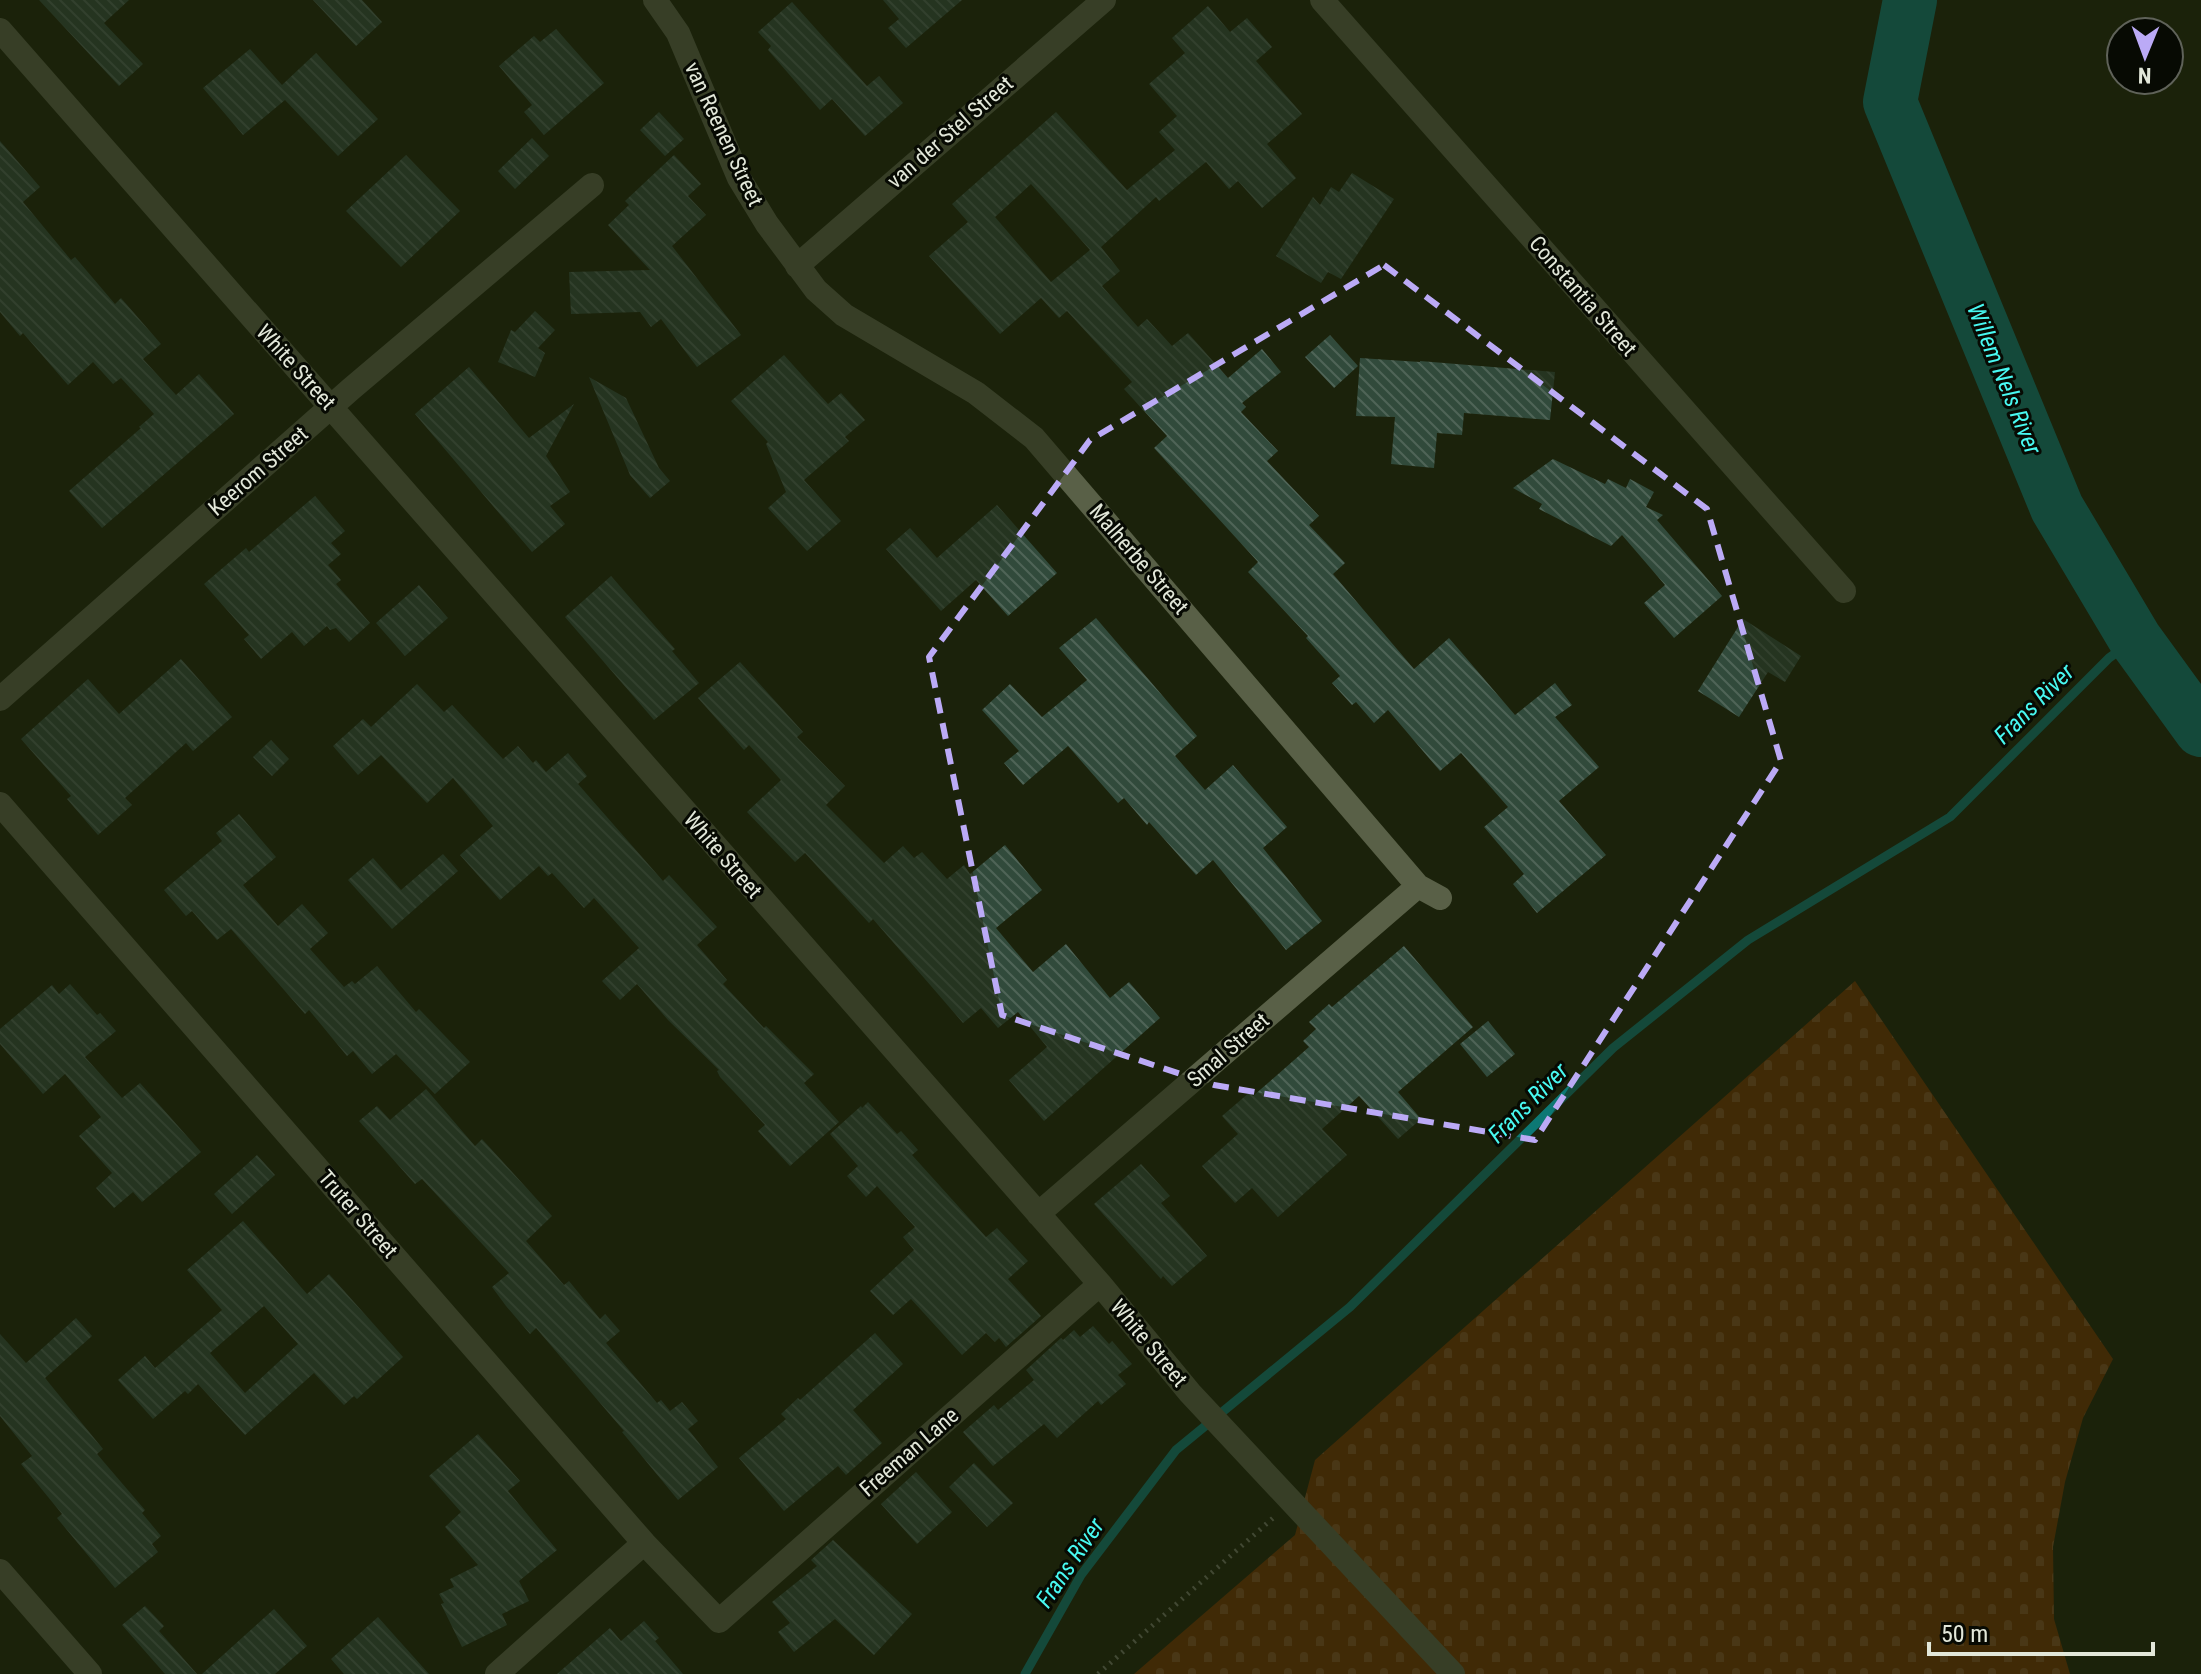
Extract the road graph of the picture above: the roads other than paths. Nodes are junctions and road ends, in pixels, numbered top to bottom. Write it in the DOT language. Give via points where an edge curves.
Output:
graph roads {
  1 [pos="655,0"];
  2 [pos="1104,0"];
  3 [pos="1322,0"];
  4 [pos="0,30"];
  5 [pos="592,185"];
  6 [pos="797,266"];
  7 [pos="331,407"];
  8 [pos="1844,591"];
  9 [pos="0,699"];
  10 [pos="0,804"];
  11 [pos="1418,886"];
  12 [pos="1440,898"];
  13 [pos="1038,1214"];
  14 [pos="1100,1284"];
  15 [pos="644,1543"];
  16 [pos="0,1571"];
  17 [pos="719,1621"];
  18 [pos="90,1674"];
  19 [pos="497,1674"];
  20 [pos="1453,1674"];
  1 -- 6 [label="street, van Reenen Street" via="678,33 739,178"];
  2 -- 6 [label="street, van der Stel Street"];
  3 -- 8 [label="street, Constantia Street"];
  4 -- 7 [label="street, White Street"];
  5 -- 7 [label="street, Keerom Street"];
  6 -- 11 [label="street, Malherbe Street" via="844,315 976,393 1034,438"];
  7 -- 9 [label="street, Keerom Street"];
  7 -- 13 [label="street, White Street"];
  10 -- 15 [label="street, Truter Street"];
  11 -- 12 [label="street, Malherbe Street"];
  11 -- 13 [label="street, Smal Street"];
  13 -- 14 [label="street, White Street"];
  14 -- 17 [label="street, Freeman Lane"];
  14 -- 20 [label="street, White Street" via="1190,1393"];
  15 -- 17 [label="street, Truter Street"];
  15 -- 19 [label="street"];
  16 -- 18 [label="street"];
}
